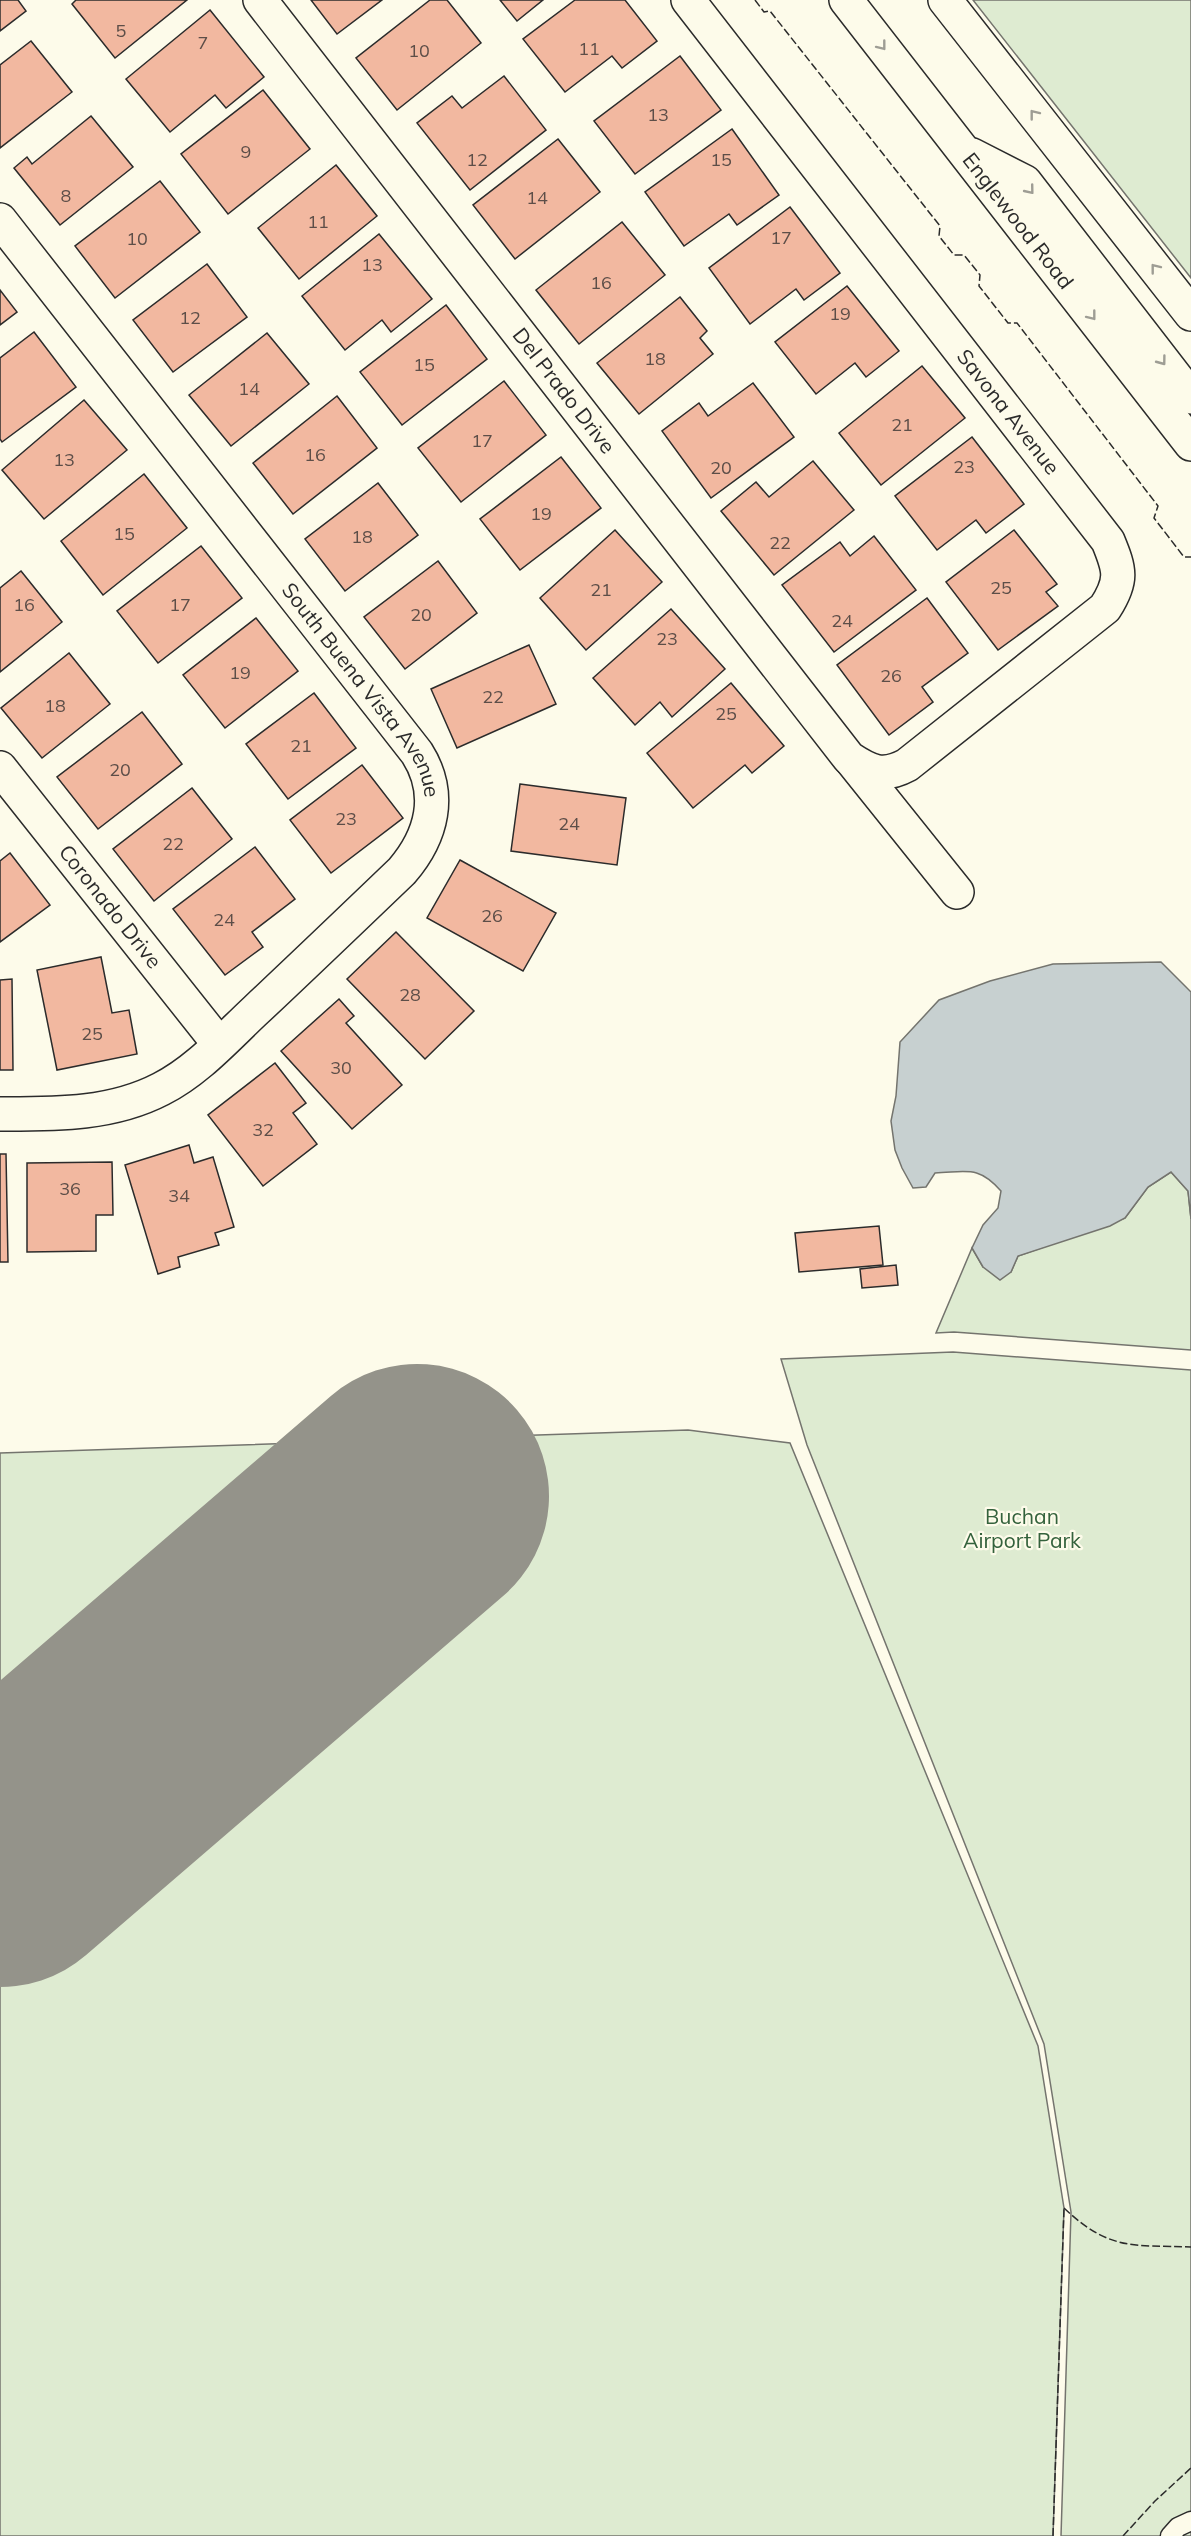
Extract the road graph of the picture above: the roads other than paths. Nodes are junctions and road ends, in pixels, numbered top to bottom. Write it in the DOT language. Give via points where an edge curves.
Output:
graph roads {
  1 [pos="260,0"];
  2 [pos="688,0"];
  3 [pos="846,0"];
  4 [pos="945,0"];
  5 [pos="962,150"];
  6 [pos="0,220"];
  7 [pos="1191,314"];
  8 [pos="1191,397"];
  9 [pos="1191,444"];
  10 [pos="863,765"];
  11 [pos="0,768"];
  12 [pos="957,892"];
  13 [pos="219,1044"];
  14 [pos="0,1114"];
  15 [pos="1191,2521"];
  16 [pos="1170,2536"];
  1 -- 10 [label="street, Del Prado Drive"];
  2 -- 10 [label="street, Savona Avenue" via="1108,541 1119,567 1116,592 1105,608 906,765 888,773"];
  3 -- 5 [label="street, Englewood Road, one-way"];
  7 -- 4 [label="street, one-way"];
  5 -- 8 [label="street, one-way" via="1025,182"];
  5 -- 9 [label="street, Englewood Road, one-way"];
  6 -- 13 [label="street, South Buena Vista Avenue" via="417,753 430,780 429,827 413,859"];
  10 -- 12 [label="street, Del Prado Drive"];
  11 -- 13 [label="street, Coronado Drive"];
  13 -- 14 [label="street, South Buena Vista Avenue" via="162,1089 118,1105 57,1114"];
  15 -- 16 [label="lane"];
}
